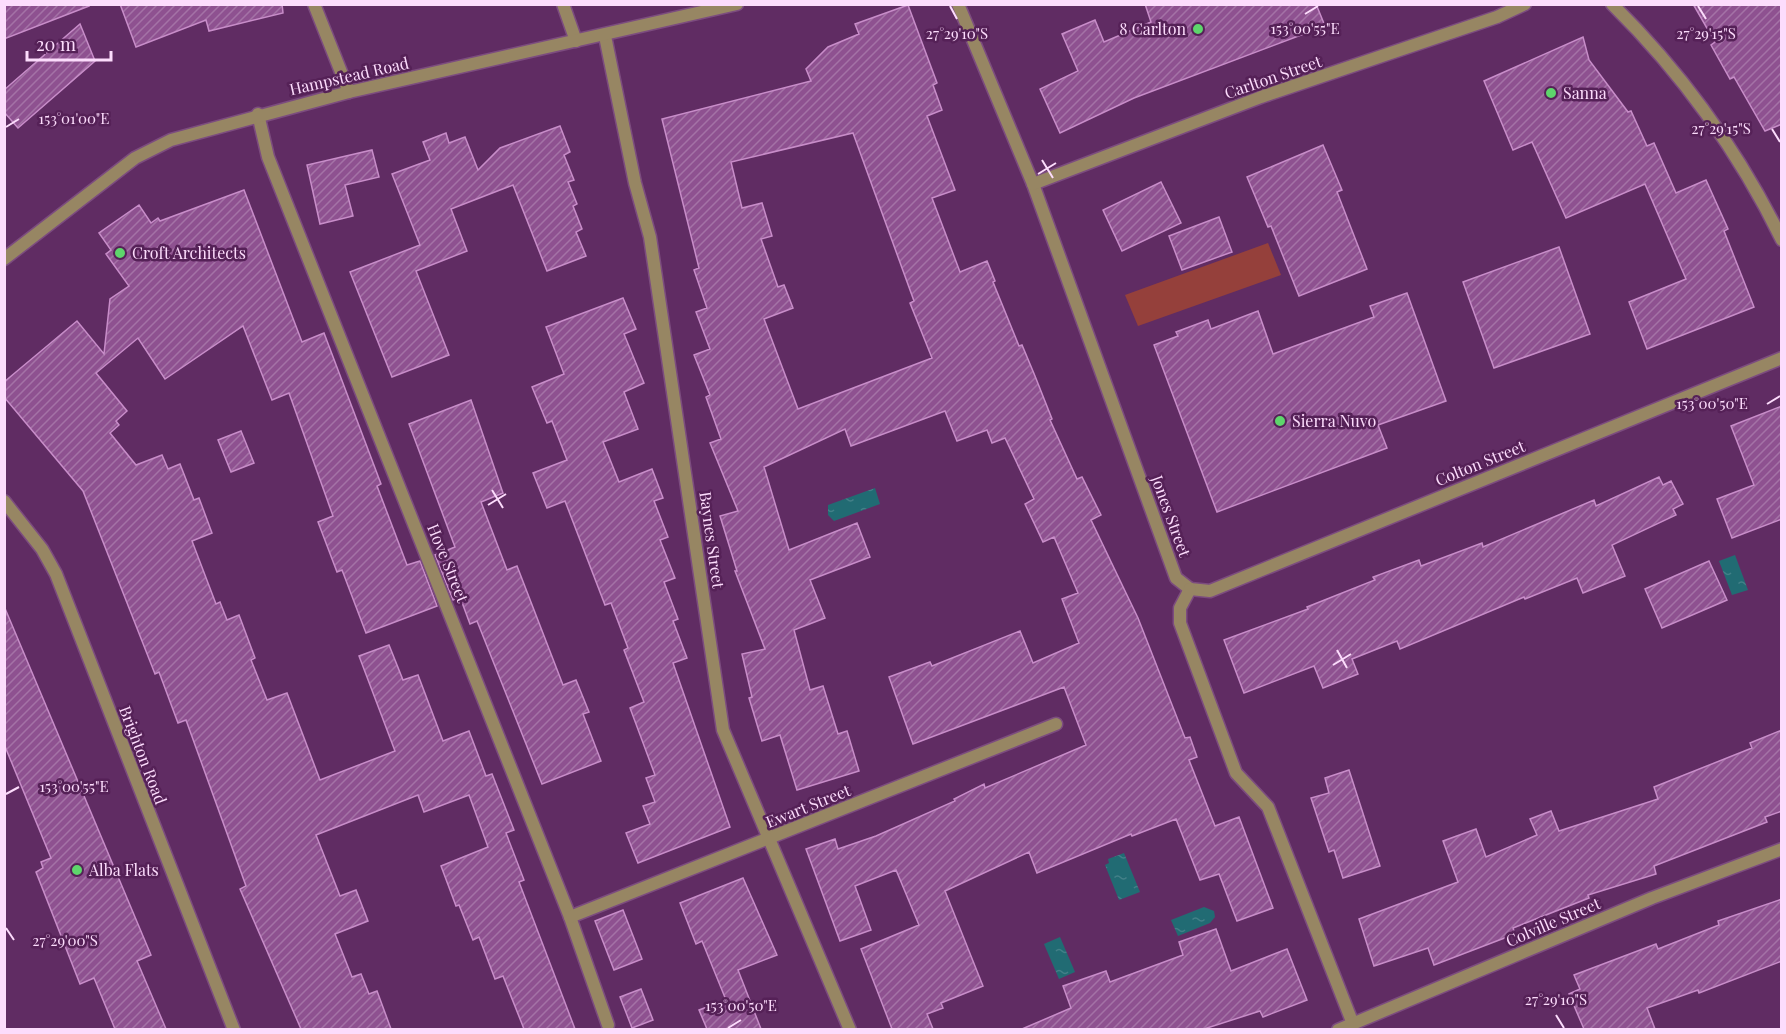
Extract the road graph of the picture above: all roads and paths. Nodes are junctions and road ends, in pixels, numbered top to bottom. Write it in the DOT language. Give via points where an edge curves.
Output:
graph roads {
  1 [pos="314,4"];
  2 [pos="563,4"];
  3 [pos="737,4"];
  4 [pos="958,4"];
  5 [pos="1525,4"];
  6 [pos="1612,4"];
  7 [pos="605,36"];
  8 [pos="576,41"];
  9 [pos="349,92"];
  10 [pos="258,114"];
  11 [pos="1032,184"];
  12 [pos="1782,240"];
  13 [pos="4,259"];
  14 [pos="1782,358"];
  15 [pos="4,501"];
  16 [pos="1190,589"];
  17 [pos="1056,724"];
  18 [pos="768,840"];
  19 [pos="1782,849"];
  20 [pos="570,917"];
  21 [pos="1353,1024"];
  22 [pos="608,1025"];
  23 [pos="234,1029"];
  24 [pos="850,1029"];
  25 [pos="1338,1029"];
  1 -- 9 [label="street"];
  2 -- 8 [label="street"];
  3 -- 7 [label="street, Hampstead Road"];
  4 -- 11 [label="street, Jones Street"];
  5 -- 11 [label="street, Carlton Street" via="1261,97"];
  6 -- 12 [label="street" via="1672,68 1718,128"];
  7 -- 8 [label="street, Hampstead Road"];
  7 -- 18 [label="street, Baynes Street" via="652,246 722,726"];
  8 -- 9 [label="street, Hampstead Road"];
  9 -- 10 [label="street, Hampstead Road"];
  10 -- 13 [label="street, Hampstead Road" via="171,140 135,158"];
  10 -- 20 [label="street, Hove Street" via="266,150"];
  11 -- 16 [label="street, Jones Street" via="1176,578"];
  14 -- 16 [label="street, Colton Street" via="1210,591"];
  15 -- 23 [label="street, Brighton Road" via="42,549 56,574"];
  16 -- 21 [label="street" via="1180,608 1180,623 1224,741 1236,773 1268,807"];
  17 -- 18 [label="street, Ewart Street"];
  18 -- 20 [label="street, Ewart Street"];
  18 -- 24 [label="street, Baynes Street"];
  19 -- 21 [label="street, Colville Street" via="1652,898"];
  20 -- 22 [label="street, Hove Street"];
  21 -- 25 [label="street, Colville Street"];
}
